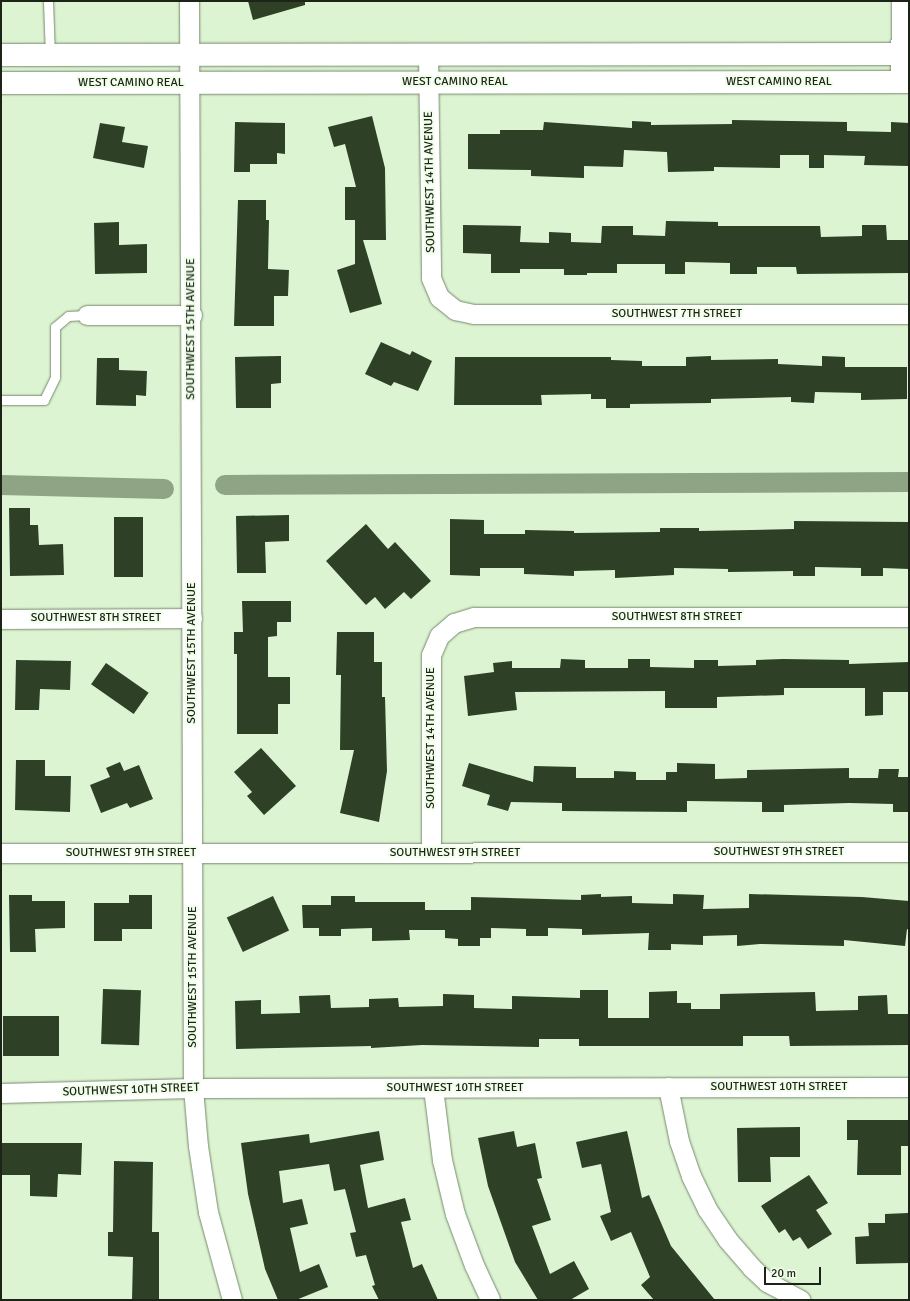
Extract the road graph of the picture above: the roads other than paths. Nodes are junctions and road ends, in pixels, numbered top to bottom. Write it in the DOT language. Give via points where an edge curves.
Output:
graph roads {
  1 [pos="48,1"];
  2 [pos="189,1"];
  3 [pos="900,1"];
  4 [pos="428,54"];
  5 [pos="904,54"];
  6 [pos="1,55"];
  7 [pos="50,55"];
  8 [pos="189,55"];
  9 [pos="429,82"];
  10 [pos="904,82"];
  11 [pos="1,83"];
  12 [pos="189,83"];
  13 [pos="448,304"];
  14 [pos="909,314"];
  15 [pos="87,315"];
  16 [pos="192,315"];
  17 [pos="1,400"];
  18 [pos="909,617"];
  19 [pos="192,618"];
  20 [pos="1,619"];
  21 [pos="447,629"];
  22 [pos="431,852"];
  23 [pos="909,852"];
  24 [pos="1,853"];
  25 [pos="192,853"];
  26 [pos="668,1087"];
  27 [pos="909,1087"];
  28 [pos="193,1088"];
  29 [pos="432,1088"];
  30 [pos="1,1093"];
  31 [pos="232,1300"];
  32 [pos="490,1300"];
  33 [pos="800,1300"];
  1 -- 7 [label="lane"];
  2 -- 8 [label="street, SOUTHWEST 15TH AVENUE"];
  3 -- 5 [label="street"];
  4 -- 5 [label="street"];
  4 -- 8 [label="street"];
  4 -- 9 [label="street, SOUTHWEST 14TH AVENUE"];
  5 -- 10 [label="street"];
  6 -- 7 [label="street"];
  7 -- 8 [label="street"];
  8 -- 12 [label="street, SOUTHWEST 15TH AVENUE"];
  9 -- 10 [label="street, WEST CAMINO REAL"];
  9 -- 12 [label="street, WEST CAMINO REAL"];
  9 -- 13 [label="street, SOUTHWEST 14TH AVENUE" via="431,278 439,297"];
  11 -- 12 [label="street, WEST CAMINO REAL"];
  12 -- 16 [label="street, SOUTHWEST 15TH AVENUE"];
  13 -- 14 [label="street, SOUTHWEST 7TH STREET" via="455,310 474,314"];
  15 -- 16 [label="street"];
  15 -- 17 [label="lane" via="68,316 55,327 55,377 44,400"];
  16 -- 19 [label="street, SOUTHWEST 15TH AVENUE"];
  18 -- 21 [label="street, SOUTHWEST 8TH STREET" via="474,617 454,622"];
  19 -- 20 [label="street, SOUTHWEST 8TH STREET"];
  19 -- 25 [label="street, SOUTHWEST 15TH AVENUE"];
  21 -- 22 [label="street, SOUTHWEST 14TH AVENUE" via="439,636 431,655"];
  22 -- 23 [label="street, SOUTHWEST 9TH STREET"];
  22 -- 25 [label="street, SOUTHWEST 9TH STREET"];
  24 -- 25 [label="street, SOUTHWEST 9TH STREET"];
  25 -- 28 [label="street, SOUTHWEST 15TH AVENUE"];
  26 -- 27 [label="street, SOUTHWEST 10TH STREET"];
  26 -- 29 [label="street, SOUTHWEST 10TH STREET"];
  26 -- 33 [label="street" via="678,1141 707,1209 727,1239 751,1267 768,1282"];
  28 -- 29 [label="street, SOUTHWEST 10TH STREET"];
  28 -- 30 [label="street, SOUTHWEST 10TH STREET"];
  28 -- 31 [label="street, SOUTHWEST 15TH AVENUE" via="198,1146 208,1212"];
  29 -- 32 [label="street" via="442,1160 455,1214"];
}
